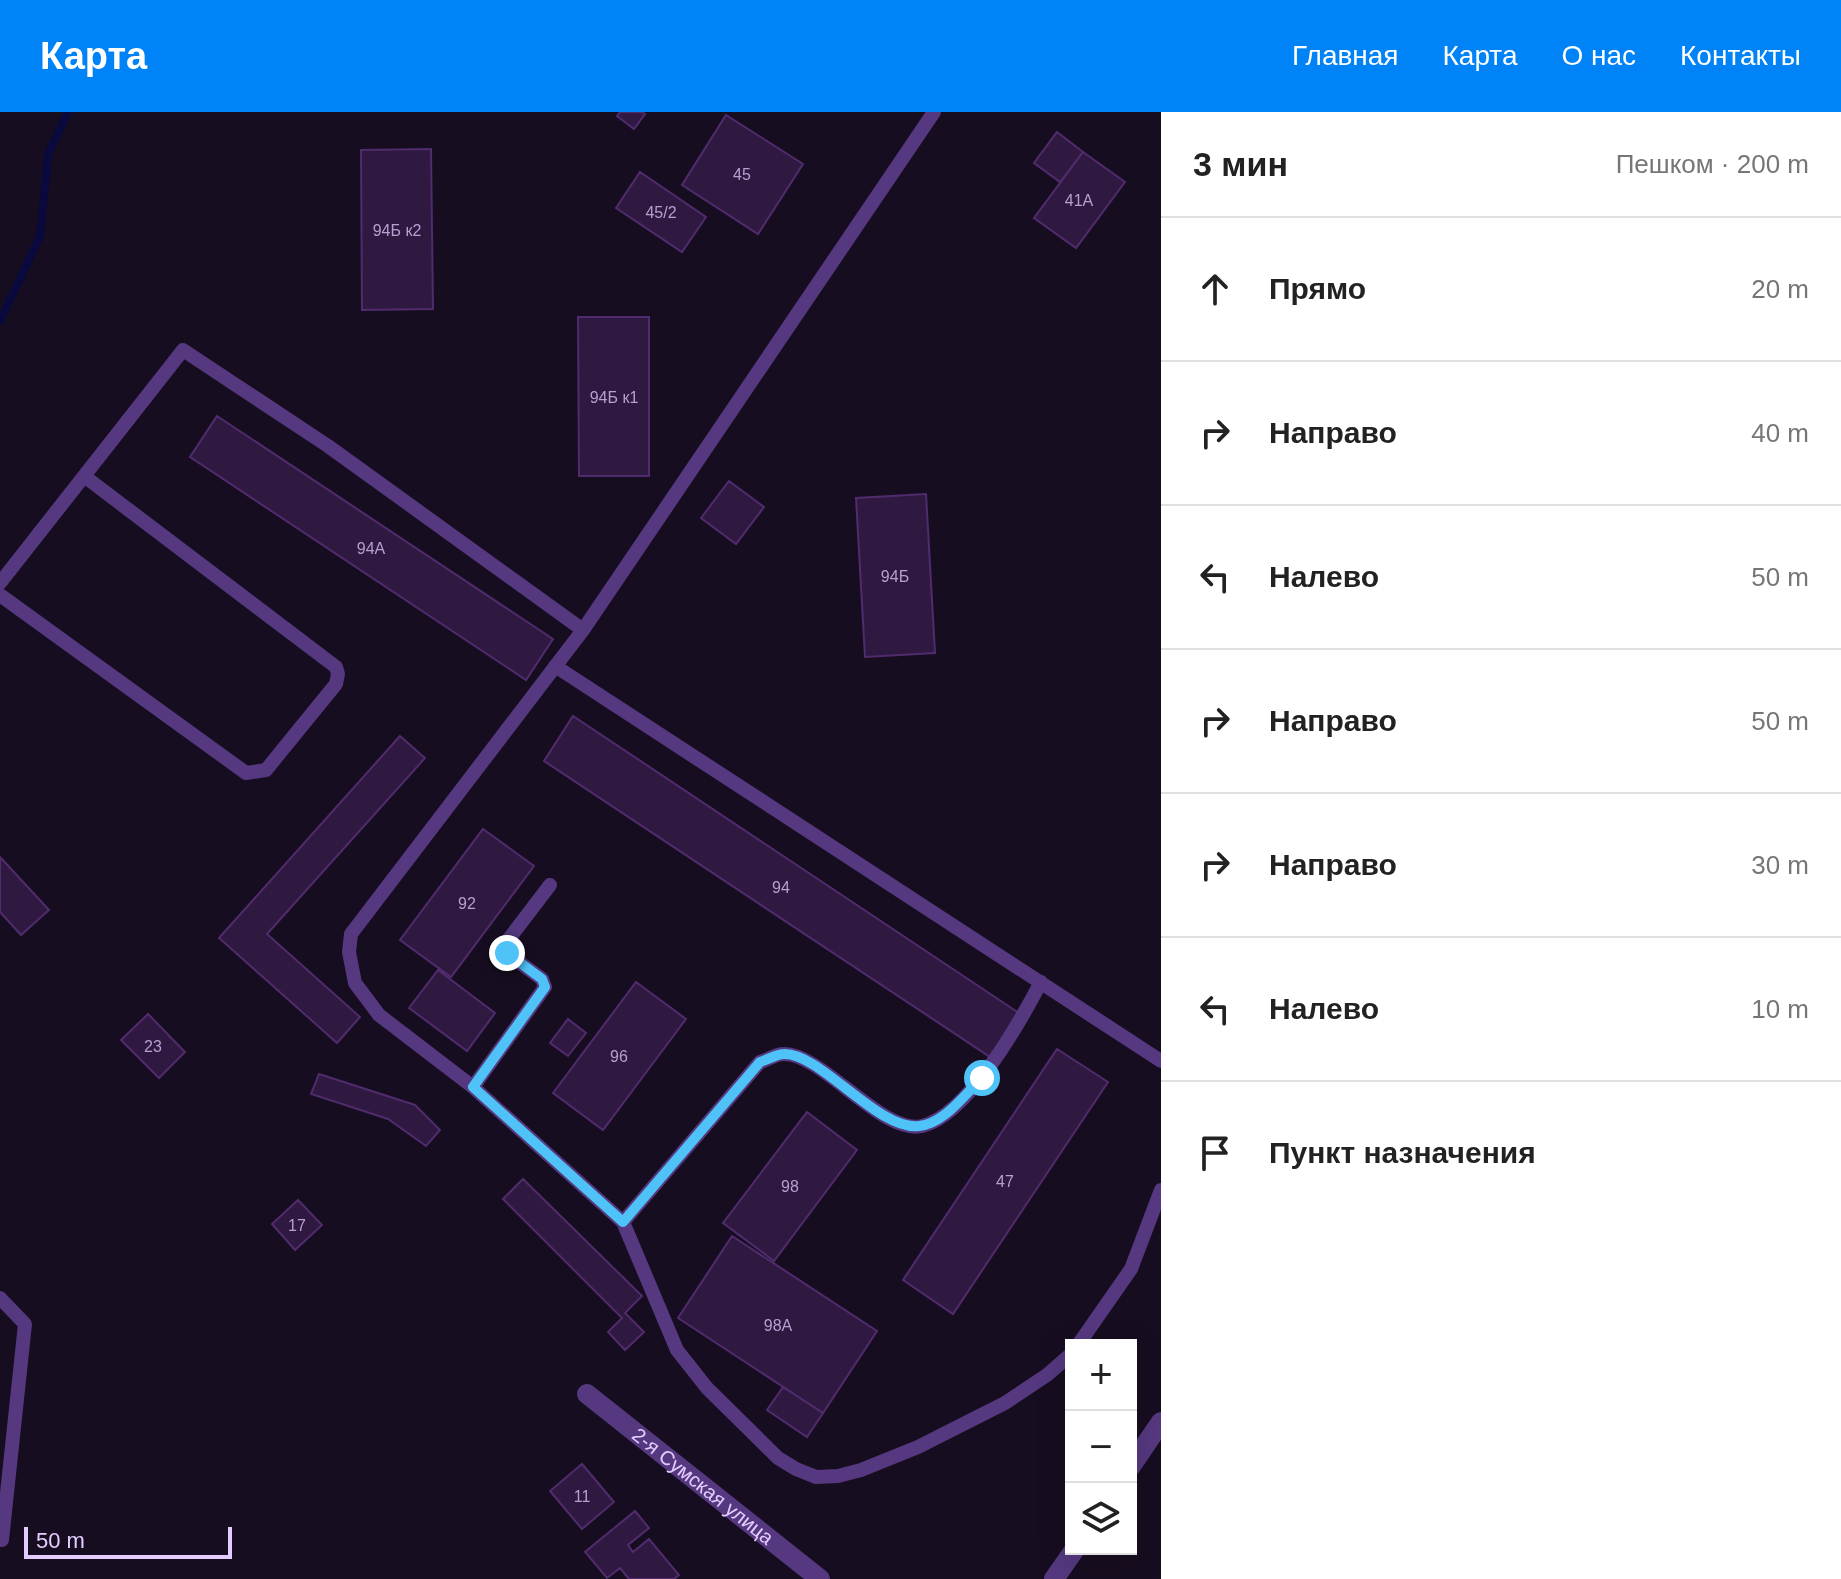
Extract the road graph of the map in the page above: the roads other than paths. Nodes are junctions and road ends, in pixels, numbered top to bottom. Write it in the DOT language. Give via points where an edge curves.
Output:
graph roads {
  1 [pos="934,112"];
  2 [pos="84,476"];
  3 [pos="0,583"];
  4 [pos="0,595"];
  5 [pos="583,630"];
  6 [pos="555,666"];
  7 [pos="550,885"];
  8 [pos="1041,982"];
  9 [pos="1161,1061"];
  10 [pos="473,1087"];
  11 [pos="1161,1190"];
  12 [pos="623,1222"];
  13 [pos="0,1298"];
  14 [pos="1082,1339"];
  15 [pos="1065,1359"];
  16 [pos="587,1394"];
  17 [pos="1161,1422"];
  18 [pos="1137,1457"];
  19 [pos="0,1540"];
  20 [pos="1071,1555"];
  21 [pos="820,1579"];
  22 [pos="1054,1579"];
  1 -- 5 [label="lane"];
  2 -- 3 [label="lane"];
  2 -- 4 [label="lane" via="336,667 336,684 266,770 246,773"];
  2 -- 5 [label="lane" via="183,350 328,446"];
  5 -- 6 [label="lane"];
  6 -- 8 [label="lane"];
  6 -- 10 [label="lane" via="351,934 355,983 379,1015"];
  7 -- 10 [label="lane" via="505,944 507,953 545,987"];
  8 -- 9 [label="lane"];
  8 -- 12 [label="lane" via="982,1078 941,1117 920,1127 898,1125 804,1060 783,1054 760,1062"];
  10 -- 12 [label="lane"];
  11 -- 14 [label="lane" via="1131,1269"];
  12 -- 15 [label="lane" via="669,1335 692,1371 778,1458 816,1477 861,1470 918,1447 1005,1403"];
  13 -- 19 [label="lane" via="25,1324"];
  16 -- 21 [label="street, 2-я Сумская улица"];
  17 -- 18 [label="street"];
  20 -- 22 [label="street"];
}
